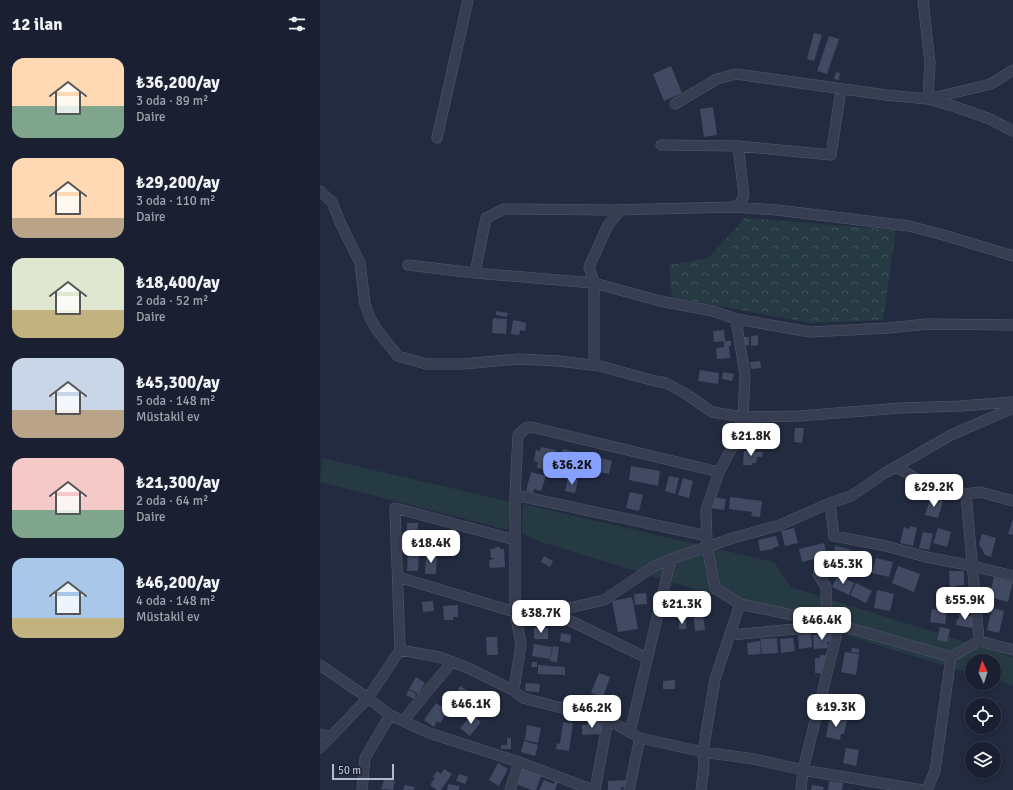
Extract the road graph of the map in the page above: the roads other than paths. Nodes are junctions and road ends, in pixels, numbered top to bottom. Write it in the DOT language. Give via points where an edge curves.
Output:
graph roads {
  1 [pos="468,0"];
  2 [pos="923,0"];
  3 [pos="1013,70"];
  4 [pos="841,88"];
  5 [pos="928,99"];
  6 [pos="675,104"];
  7 [pos="1013,131"];
  8 [pos="437,138"];
  9 [pos="660,145"];
  10 [pos="738,146"];
  11 [pos="320,191"];
  12 [pos="733,208"];
  13 [pos="621,210"];
  14 [pos="1013,256"];
  15 [pos="408,265"];
  16 [pos="475,273"];
  17 [pos="594,284"];
  18 [pos="736,319"];
  19 [pos="1013,325"];
  20 [pos="594,365"];
  21 [pos="1013,402"];
  22 [pos="1013,408"];
  23 [pos="742,417"];
  24 [pos="896,467"];
  25 [pos="719,472"];
  26 [pos="966,494"];
  27 [pos="515,495"];
  28 [pos="1013,501"];
  29 [pos="830,503"];
  30 [pos="515,540"];
  31 [pos="707,541"];
  32 [pos="671,559"];
  33 [pos="973,566"];
  34 [pos="818,574"];
  35 [pos="1013,576"];
  36 [pos="398,577"];
  37 [pos="740,604"];
  38 [pos="514,612"];
  39 [pos="552,612"];
  40 [pos="827,622"];
  41 [pos="839,625"];
  42 [pos="730,635"];
  43 [pos="979,640"];
  44 [pos="400,650"];
  45 [pos="1013,650"];
  46 [pos="950,657"];
  47 [pos="647,658"];
  48 [pos="451,663"];
  49 [pos="320,665"];
  50 [pos="513,690"];
  51 [pos="368,698"];
  52 [pos="390,716"];
  53 [pos="608,720"];
  54 [pos="403,721"];
  55 [pos="630,732"];
  56 [pos="325,735"];
  57 [pos="640,738"];
  58 [pos="320,748"];
  59 [pos="703,752"];
  60 [pos="519,762"];
  61 [pos="803,770"];
  62 [pos="862,785"];
  63 [pos="362,790"];
  64 [pos="510,790"];
  65 [pos="594,790"];
  66 [pos="628,790"];
  67 [pos="701,790"];
  68 [pos="801,790"];
  69 [pos="922,790"];
  70 [pos="927,790"];
  1 -- 8 [label="street"];
  2 -- 5 [label="street" via="930,63"];
  3 -- 5 [label="street" via="991,84"];
  4 -- 5 [label="street"];
  4 -- 6 [label="street" via="736,74 717,79"];
  4 -- 10 [label="street" via="831,155"];
  5 -- 7 [label="street" via="990,119"];
  9 -- 10 [label="street"];
  10 -- 12 [label="street" via="744,195 741,203"];
  11 -- 20 [label="street" via="332,202 360,263 365,304 370,318 398,356 426,364 519,359"];
  12 -- 13 [label="street"];
  12 -- 14 [label="street" via="777,210 909,226"];
  13 -- 16 [label="street" via="504,210 492,215 486,218"];
  13 -- 17 [label="street" via="608,225 589,267"];
  15 -- 16 [label="street"];
  16 -- 17 [label="street"];
  17 -- 18 [label="street" via="713,311"];
  17 -- 20 [label="street"];
  18 -- 19 [label="street" via="810,332 928,324"];
  18 -- 23 [label="street" via="745,375"];
  20 -- 23 [label="street" via="666,383 712,412"];
  21 -- 23 [label="street" via="799,416"];
  22 -- 24 [label="street" via="951,435"];
  23 -- 25 [label="street" via="733,446"];
  24 -- 26 [label="street" via="928,485"];
  24 -- 29 [label="street" via="851,496"];
  25 -- 27 [label="street" via="531,427 518,435"];
  25 -- 31 [label="street" via="706,510"];
  26 -- 28 [label="street" via="980,492"];
  26 -- 33 [label="street"];
  27 -- 30 [label="street"];
  27 -- 31 [label="street"];
  29 -- 31 [label="street" via="780,525"];
  29 -- 33 [label="street" via="834,536"];
  30 -- 36 [label="street" via="395,508"];
  30 -- 38 [label="street"];
  31 -- 32 [label="street"];
  31 -- 37 [label="street" via="714,588"];
  32 -- 39 [label="street" via="653,567 604,600"];
  32 -- 47 [label="street"];
  33 -- 35 [label="street"];
  33 -- 43 [label="street"];
  34 -- 40 [label="street" via="826,587"];
  36 -- 38 [label="street"];
  36 -- 44 [label="street"];
  37 -- 40 [label="street"];
  37 -- 42 [label="street"];
  38 -- 39 [label="street" via="534,616"];
  38 -- 50 [label="street" via="521,644"];
  39 -- 47 [label="street"];
  40 -- 41 [label="street"];
  41 -- 42 [label="street"];
  41 -- 46 [label="street"];
  41 -- 61 [label="street"];
  42 -- 59 [label="street" via="715,679"];
  43 -- 45 [label="street"];
  43 -- 46 [label="street"];
  44 -- 48 [label="street" via="439,657"];
  44 -- 51 [label="street"];
  46 -- 70 [label="street" via="935,771"];
  47 -- 55 [label="street"];
  48 -- 50 [label="street" via="468,668"];
  48 -- 54 [label="street"];
  49 -- 51 [label="street"];
  50 -- 53 [label="street" via="523,698"];
  51 -- 52 [label="street"];
  51 -- 56 [label="street"];
  52 -- 54 [label="street"];
  52 -- 63 [label="street" via="365,758"];
  53 -- 55 [label="street"];
  53 -- 65 [label="street"];
  54 -- 60 [label="street" via="429,733"];
  55 -- 57 [label="street"];
  56 -- 58 [label="street"];
  57 -- 59 [label="street"];
  57 -- 66 [label="street"];
  59 -- 61 [label="street" via="754,759"];
  59 -- 67 [label="street"];
  60 -- 64 [label="street"];
  60 -- 65 [label="street"];
  61 -- 62 [label="street"];
  61 -- 68 [label="street"];
  62 -- 69 [label="street"];
}
